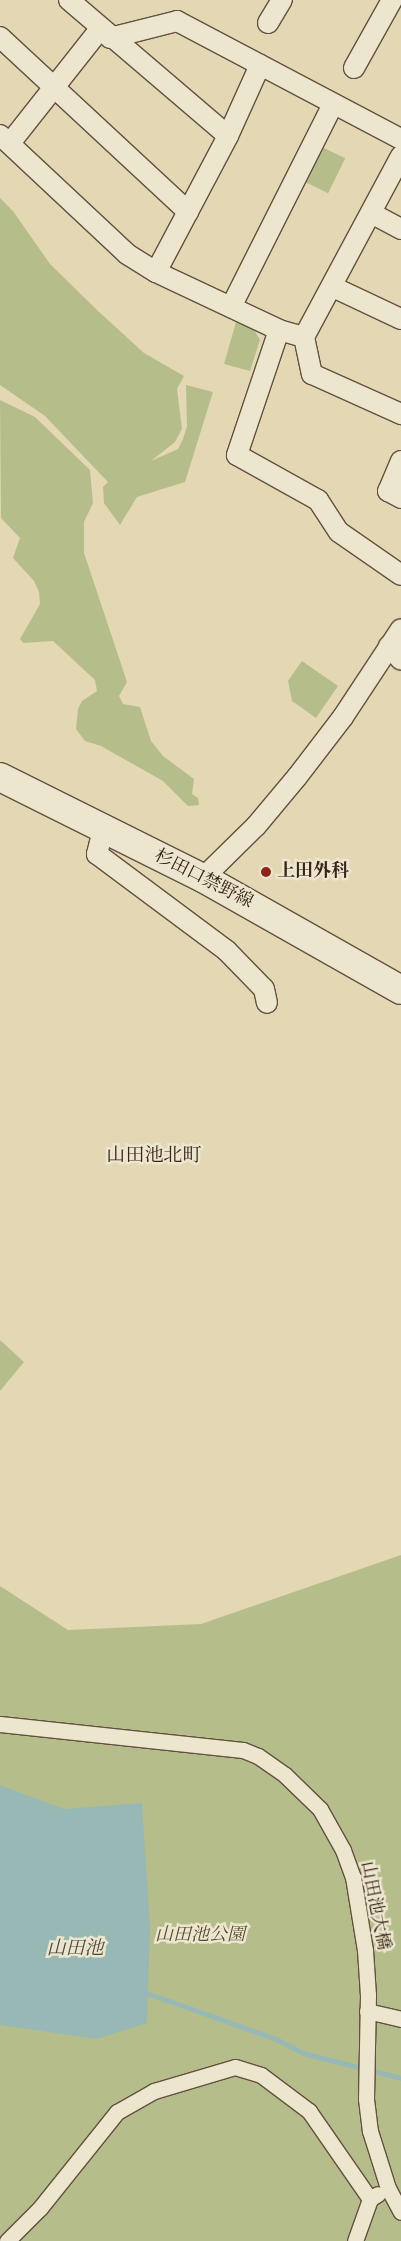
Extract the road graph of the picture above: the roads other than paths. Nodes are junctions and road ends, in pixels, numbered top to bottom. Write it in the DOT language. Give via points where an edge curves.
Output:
graph roads {
  1 [pos="70,0"];
  2 [pos="282,0"];
  3 [pos="392,0"];
  4 [pos="268,23"];
  5 [pos="105,34"];
  6 [pos="0,37"];
  7 [pos="260,64"];
  8 [pos="354,68"];
  9 [pos="55,87"];
  10 [pos="333,104"];
  11 [pos="228,136"];
  12 [pos="5,139"];
  13 [pos="401,139"];
  14 [pos="401,156"];
  15 [pos="188,212"];
  16 [pos="371,213"];
  17 [pos="401,229"];
  18 [pos="156,272"];
  19 [pos="333,286"];
  20 [pos="231,307"];
  21 [pos="401,319"];
  22 [pos="279,330"];
  23 [pos="304,337"];
  24 [pos="401,414"];
  25 [pos="401,461"];
  26 [pos="401,498"];
  27 [pos="401,575"];
  28 [pos="401,629"];
  29 [pos="395,653"];
  30 [pos="0,777"];
  31 [pos="103,830"];
  32 [pos="203,878"];
  33 [pos="401,990"];
  34 [pos="268,1003"];
  35 [pos="0,1724"];
  36 [pos="367,2011"];
  37 [pos="401,2019"];
  38 [pos="388,2188"];
  39 [pos="370,2199"];
  40 [pos="401,2212"];
  41 [pos="7,2241"];
  42 [pos="355,2241"];
  1 -- 5 [label="street"];
  2 -- 4 [label="street"];
  3 -- 8 [label="street"];
  5 -- 7 [label="street" via="176,22"];
  5 -- 9 [label="street"];
  5 -- 11 [label="street"];
  6 -- 9 [label="street"];
  7 -- 10 [label="street"];
  7 -- 11 [label="street"];
  9 -- 12 [label="street"];
  9 -- 15 [label="street"];
  10 -- 13 [label="street"];
  10 -- 20 [label="street"];
  11 -- 15 [label="street"];
  12 -- 18 [label="street" via="126,254"];
  14 -- 16 [label="street"];
  15 -- 18 [label="street"];
  16 -- 17 [label="street"];
  16 -- 19 [label="street"];
  18 -- 20 [label="street"];
  19 -- 21 [label="street"];
  19 -- 23 [label="street"];
  20 -- 22 [label="street"];
  22 -- 23 [label="street"];
  22 -- 27 [label="street" via="237,455 318,500 339,532"];
  23 -- 24 [label="street" via="312,374"];
  25 -- 26 [label="street" via="388,491"];
  28 -- 29 [label="street"];
  29 -- 32 [label="street" via="256,826"];
  30 -- 31 [label="main road, 杉田口禁野線"];
  31 -- 32 [label="main road, 杉田口禁野線"];
  31 -- 34 [label="street" via="97,854 227,951 264,989"];
  32 -- 33 [label="main road, 杉田口禁野線"];
  35 -- 36 [label="street, 山田池大橋" via="243,1750 258,1756 285,1775 320,1809 353,1877 365,1950"];
  36 -- 37 [label="street"];
  36 -- 38 [label="street, 山田池大橋" via="366,2099 370,2131"];
  38 -- 39 [label="street"];
  38 -- 40 [label="street, 山田池大橋"];
  39 -- 41 [label="street" via="309,2111 261,2075 234,2067 154,2090 117,2112 40,2208"];
  39 -- 42 [label="street"];
}
